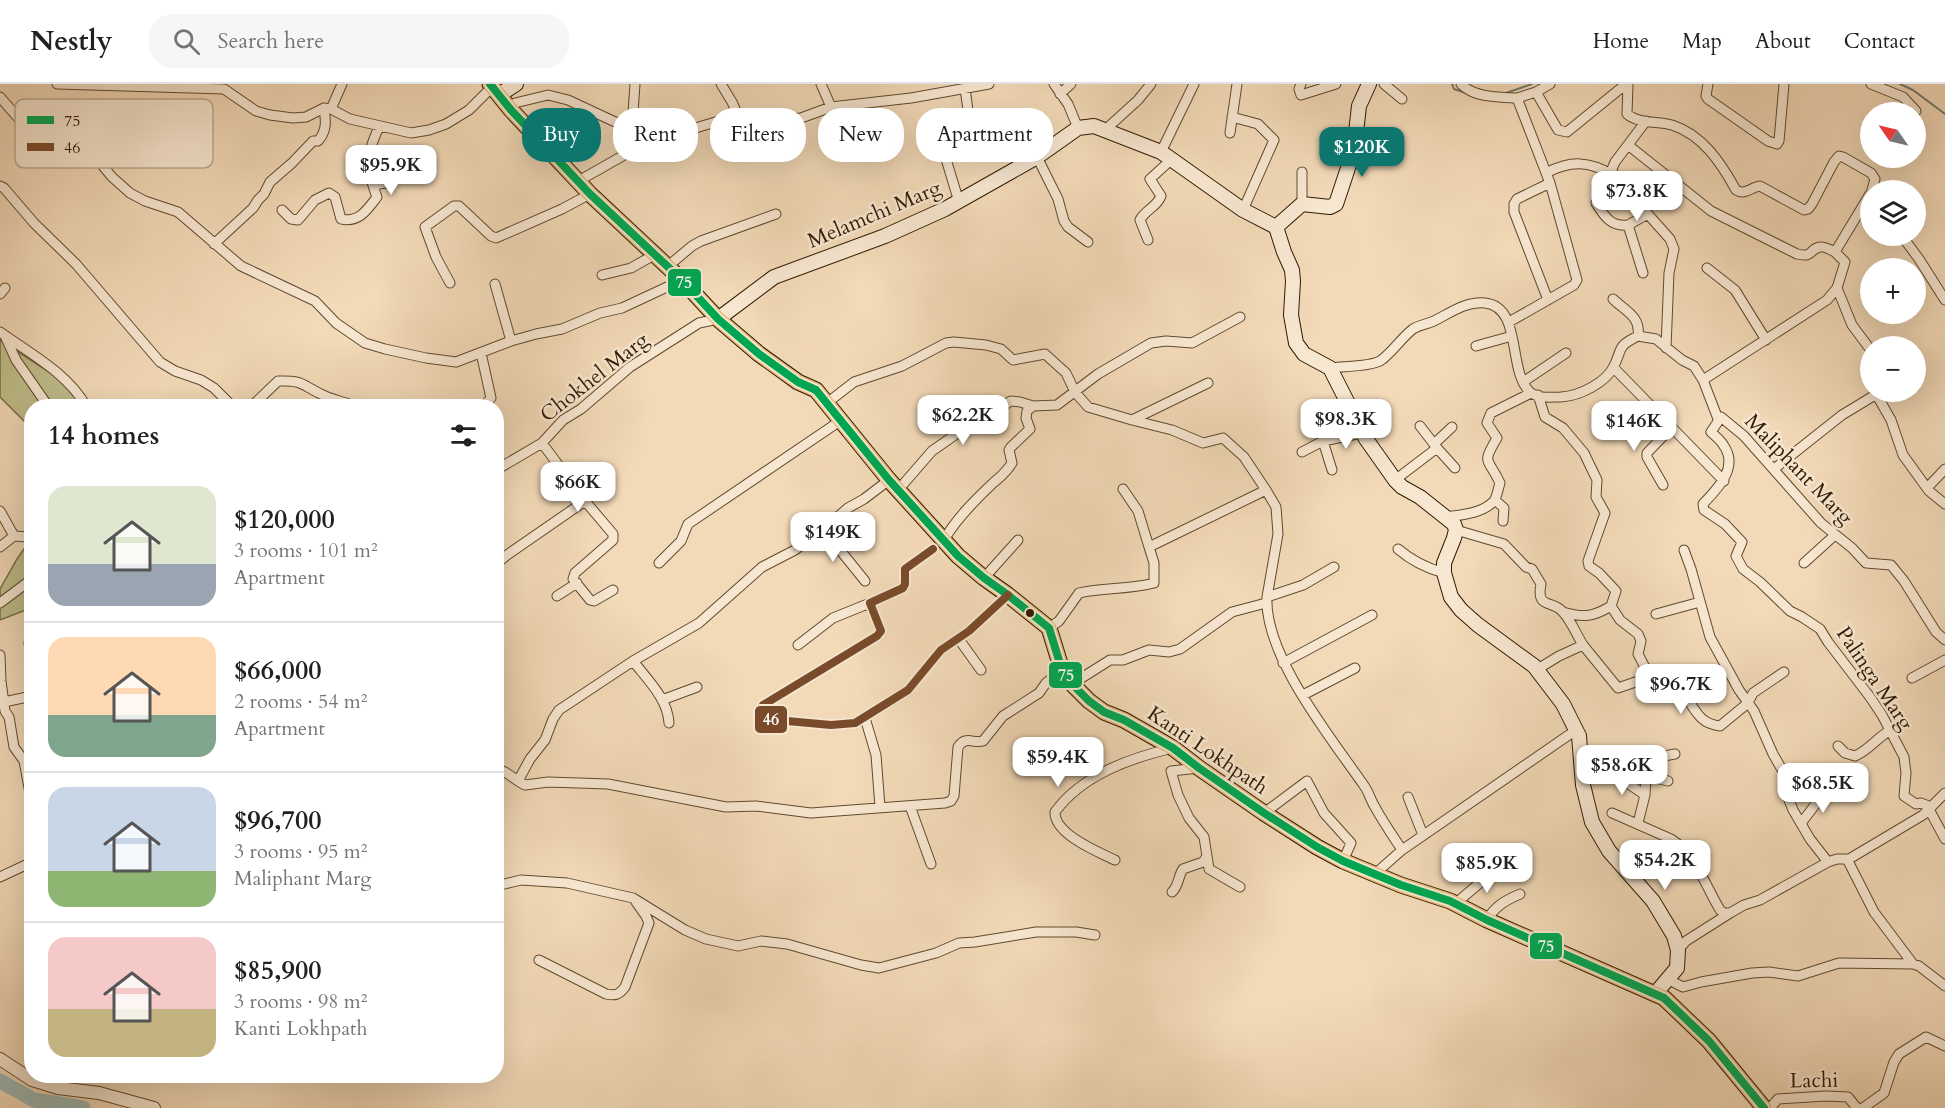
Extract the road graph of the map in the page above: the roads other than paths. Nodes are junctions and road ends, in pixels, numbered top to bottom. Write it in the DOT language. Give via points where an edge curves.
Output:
graph roads {
  1 [pos="57,84"];
  2 [pos="342,84"];
  3 [pos="516,84"];
  4 [pos="635,84"];
  5 [pos="721,84"];
  6 [pos="821,84"];
  7 [pos="989,84"];
  8 [pos="1054,84"];
  9 [pos="1071,84"];
  10 [pos="1151,84"];
  11 [pos="1194,84"];
  12 [pos="1237,84"];
  13 [pos="1301,84"];
  14 [pos="1336,84"];
  15 [pos="1369,84"];
  16 [pos="1384,84"];
  17 [pos="1461,84"];
  18 [pos="1550,84"];
  19 [pos="1627,84"];
  20 [pos="1708,84"];
  21 [pos="1784,84"];
  22 [pos="1871,84"];
  23 [pos="965,88"];
  24 [pos="493,89"];
  25 [pos="1536,92"];
  26 [pos="1060,94"];
  27 [pos="0,98"];
  28 [pos="1517,98"];
  29 [pos="1402,99"];
  30 [pos="1908,102"];
  31 [pos="831,107"];
  32 [pos="327,108"];
  33 [pos="633,108"];
  34 [pos="735,108"];
  35 [pos="511,110"];
  36 [pos="15,115"];
  37 [pos="806,116"];
  38 [pos="1232,117"];
  39 [pos="613,121"];
  40 [pos="1646,121"];
  41 [pos="379,127"];
  42 [pos="1078,128"];
  43 [pos="1105,130"];
  44 [pos="1230,133"];
  45 [pos="1628,145"];
  46 [pos="1053,146"];
  47 [pos="1166,156"];
  48 [pos="613,161"];
  49 [pos="1027,162"];
  50 [pos="1040,162"];
  51 [pos="105,168"];
  52 [pos="1302,172"];
  53 [pos="1546,173"];
  54 [pos="1613,175"];
  55 [pos="400,177"];
  56 [pos="1875,180"];
  57 [pos="1550,183"];
  58 [pos="373,185"];
  59 [pos="0,186"];
  60 [pos="585,188"];
  61 [pos="958,202"];
  62 [pos="1596,203"];
  63 [pos="1302,204"];
  64 [pos="282,210"];
  65 [pos="1243,210"];
  66 [pos="1860,210"];
  67 [pos="776,214"];
  68 [pos="1648,214"];
  69 [pos="1628,225"];
  70 [pos="1276,227"];
  71 [pos="1148,240"];
  72 [pos="1088,242"];
  73 [pos="214,244"];
  74 [pos="1909,246"];
  75 [pos="1835,252"];
  76 [pos="654,255"];
  77 [pos="667,267"];
  78 [pos="1707,268"];
  79 [pos="1643,273"];
  80 [pos="602,275"];
  81 [pos="682,280"];
  82 [pos="450,284"];
  83 [pos="495,284"];
  84 [pos="1837,288"];
  85 [pos="1613,299"];
  86 [pos="1548,300"];
  87 [pos="1945,300"];
  88 [pos="1240,316"];
  89 [pos="718,319"];
  90 [pos="1509,322"];
  91 [pos="2,333"];
  92 [pos="1512,336"];
  93 [pos="1638,336"];
  94 [pos="1861,336"];
  95 [pos="1766,340"];
  96 [pos="511,341"];
  97 [pos="1476,346"];
  98 [pos="1666,348"];
  99 [pos="481,353"];
  100 [pos="1566,353"];
  101 [pos="1324,365"];
  102 [pos="1614,368"];
  103 [pos="1703,380"];
  104 [pos="1523,382"];
  105 [pos="1208,383"];
  106 [pos="1075,392"];
  107 [pos="1534,394"];
  108 [pos="43,399"];
  109 [pos="81,399"];
  110 [pos="225,399"];
  111 [pos="259,399"];
  112 [pos="339,399"];
  113 [pos="490,399"];
  114 [pos="1862,402"];
  115 [pos="1880,402"];
  116 [pos="827,403"];
  117 [pos="1033,406"];
  118 [pos="1718,419"];
  119 [pos="1132,420"];
  120 [pos="840,421"];
  121 [pos="1420,426"];
  122 [pos="1452,427"];
  123 [pos="1672,427"];
  124 [pos="1362,433"];
  125 [pos="1323,441"];
  126 [pos="542,443"];
  127 [pos="1435,446"];
  128 [pos="1302,452"];
  129 [pos="504,465"];
  130 [pos="1455,468"];
  131 [pos="1774,469"];
  132 [pos="1945,469"];
  133 [pos="1332,470"];
  134 [pos="1395,480"];
  135 [pos="1724,481"];
  136 [pos="894,485"];
  137 [pos="1663,485"];
  138 [pos="1123,489"];
  139 [pos="1927,489"];
  140 [pos="1266,490"];
  141 [pos="1495,500"];
  142 [pos="585,501"];
  143 [pos="1945,504"];
  144 [pos="0,511"];
  145 [pos="1444,517"];
  146 [pos="1503,521"];
  147 [pos="827,526"];
  148 [pos="1456,530"];
  149 [pos="1835,535"];
  150 [pos="24,536"];
  151 [pos="14,537"];
  152 [pos="1018,540"];
  153 [pos="939,544"];
  154 [pos="0,547"];
  155 [pos="1149,547"];
  156 [pos="1398,549"];
  157 [pos="1684,550"];
  158 [pos="504,557"];
  159 [pos="659,563"];
  160 [pos="1804,563"];
  161 [pos="1334,567"];
  162 [pos="1444,573"];
  163 [pos="984,578"];
  164 [pos="865,581"];
  165 [pos="577,583"];
  166 [pos="24,585"];
  167 [pos="613,590"];
  168 [pos="1008,595"];
  169 [pos="557,596"];
  170 [pos="1266,600"];
  171 [pos="1700,602"];
  172 [pos="0,603"];
  173 [pos="870,603"];
  174 [pos="1611,606"];
  175 [pos="1563,612"];
  176 [pos="1656,614"];
  177 [pos="1372,615"];
  178 [pos="1049,628"];
  179 [pos="958,638"];
  180 [pos="1944,639"];
  181 [pos="798,645"];
  182 [pos="1582,645"];
  183 [pos="0,655"];
  184 [pos="1945,660"];
  185 [pos="633,661"];
  186 [pos="1283,663"];
  187 [pos="1355,668"];
  188 [pos="981,670"];
  189 [pos="1062,670"];
  190 [pos="1536,670"];
  191 [pos="1784,672"];
  192 [pos="1650,677"];
  193 [pos="1912,678"];
  194 [pos="1072,684"];
  195 [pos="697,687"];
  196 [pos="1303,695"];
  197 [pos="24,700"];
  198 [pos="662,700"];
  199 [pos="1748,703"];
  200 [pos="3,709"];
  201 [pos="865,718"];
  202 [pos="669,723"];
  203 [pos="1576,730"];
  204 [pos="1889,731"];
  205 [pos="1838,746"];
  206 [pos="1173,748"];
  207 [pos="1675,754"];
  208 [pos="24,761"];
  209 [pos="1199,768"];
  210 [pos="504,772"];
  211 [pos="1614,774"];
  212 [pos="1647,776"];
  213 [pos="1668,781"];
  214 [pos="518,782"];
  215 [pos="1833,792"];
  216 [pos="1945,793"];
  217 [pos="1645,795"];
  218 [pos="1408,797"];
  219 [pos="910,806"];
  220 [pos="880,807"];
  221 [pos="1931,807"];
  222 [pos="1264,813"];
  223 [pos="1612,813"];
  224 [pos="1802,822"];
  225 [pos="1638,824"];
  226 [pos="1423,835"];
  227 [pos="1945,840"];
  228 [pos="1402,850"];
  229 [pos="1207,856"];
  230 [pos="1847,859"];
  231 [pos="1115,860"];
  232 [pos="1343,861"];
  233 [pos="1828,862"];
  234 [pos="932,864"];
  235 [pos="1502,864"];
  236 [pos="24,866"];
  237 [pos="1376,873"];
  238 [pos="0,877"];
  239 [pos="504,884"];
  240 [pos="1240,887"];
  241 [pos="1172,892"];
  242 [pos="1520,894"];
  243 [pos="633,898"];
  244 [pos="1455,904"];
  245 [pos="1730,913"];
  246 [pos="1487,920"];
  247 [pos="1095,935"];
  248 [pos="1678,950"];
  249 [pos="539,960"];
  250 [pos="1913,964"];
  251 [pos="1667,979"];
  252 [pos="1945,986"];
  253 [pos="1654,994"];
  254 [pos="1945,1046"];
  255 [pos="0,1059"];
  256 [pos="24,1075"];
  257 [pos="42,1083"];
  258 [pos="154,1108"];
  259 [pos="1764,1108"];
  260 [pos="1770,1108"];
  261 [pos="1857,1108"];
  262 [pos="1863,1108"];
  1 -- 32 [label="street" via="224,89 256,111 293,118"];
  2 -- 32 [label="street"];
  3 -- 24 [label="main road"];
  4 -- 33 [label="street"];
  5 -- 34 [label="street"];
  6 -- 31 [label="street"];
  7 -- 23 [label="street"];
  8 -- 26 [label="street"];
  9 -- 26 [label="street"];
  10 -- 43 [label="street"];
  11 -- 47 [label="street"];
  12 -- 38 [label="street"];
  13 -- 14 [label="street" via="1301,95"];
  15 -- 63 [label="main road" via="1359,106 1354,150 1336,204"];
  16 -- 29 [label="street"];
  17 -- 28 [label="street" via="1468,91"];
  18 -- 25 [label="street"];
  19 -- 25 [label="street" via="1567,132 1558,130"];
  19 -- 40 [label="street" via="1627,114"];
  20 -- 21 [label="street" via="1708,99 1774,144 1779,141"];
  22 -- 30 [label="street"];
  23 -- 31 [label="street"];
  23 -- 61 [label="street" via="970,137 950,151 946,159"];
  24 -- 35 [label="main road"];
  24 -- 41 [label="street" via="469,110 429,130 411,133"];
  25 -- 28 [label="street"];
  26 -- 42 [label="street"];
  27 -- 36 [label="street"];
  28 -- 53 [label="street"];
  31 -- 37 [label="street"];
  32 -- 41 [label="street"];
  32 -- 73 [label="street" via="326,130 321,138 270,182 253,208"];
  35 -- 39 [label="street" via="514,103 548,95"];
  35 -- 60 [label="main road"];
  38 -- 44 [label="street"];
  38 -- 65 [label="street" via="1258,124 1274,140"];
  40 -- 45 [label="street"];
  40 -- 56 [label="street" via="1693,135 1719,161 1736,190 1745,192 1760,186 1804,210 1812,204 1839,156 1871,173"];
  41 -- 58 [label="street" via="367,156"];
  42 -- 43 [label="main road" via="1094,126"];
  42 -- 46 [label="main road, Melamchi Marg"];
  43 -- 47 [label="main road"];
  45 -- 54 [label="street" via="1615,162"];
  45 -- 75 [label="street" via="1711,211 1797,254 1810,255 1822,247"];
  47 -- 65 [label="main road"];
  47 -- 71 [label="street" via="1150,179 1161,196 1159,201 1140,220"];
  48 -- 60 [label="street" via="582,179"];
  49 -- 61 [label="main road, Melamchi Marg"];
  50 -- 72 [label="street" via="1064,221"];
  51 -- 73 [label="street" via="130,193 178,212"];
  52 -- 63 [label="street"];
  53 -- 54 [label="street" via="1559,166 1588,164"];
  53 -- 57 [label="street"];
  54 -- 68 [label="street"];
  55 -- 58 [label="street"];
  57 -- 86 [label="street" via="1577,280"];
  57 -- 86 [label="street" via="1514,204"];
  58 -- 64 [label="street" via="378,197 359,218 341,219 335,197 329,194 315,200 298,220"];
  59 -- 110 [label="street" via="76,264 160,362 201,380"];
  60 -- 76 [label="main road"];
  60 -- 82 [label="street" via="562,209 496,238 459,206 454,206 425,227"];
  61 -- 89 [label="main road, Melamchi Marg" via="885,236 774,277"];
  62 -- 69 [label="street" via="1606,218 1620,226"];
  63 -- 70 [label="main road"];
  65 -- 70 [label="main road"];
  66 -- 75 [label="street"];
  67 -- 77 [label="street" via="701,241"];
  68 -- 69 [label="street"];
  68 -- 98 [label="street" via="1674,249 1668,273"];
  69 -- 79 [label="street"];
  70 -- 101 [label="main road" via="1292,270 1291,315 1296,343 1304,354"];
  73 -- 99 [label="street" via="241,266 315,301 365,343 456,362"];
  74 -- 87 [label="street"];
  75 -- 84 [label="street" via="1845,262"];
  76 -- 77 [label="main road"];
  76 -- 80 [label="street" via="631,268"];
  77 -- 81 [label="main road"];
  78 -- 95 [label="street" via="1735,290"];
  81 -- 89 [label="main road"];
  81 -- 96 [label="street" via="622,308 562,329"];
  83 -- 96 [label="street"];
  84 -- 94 [label="street"];
  84 -- 95 [label="street" via="1827,300"];
  85 -- 93 [label="street" via="1636,317"];
  86 -- 90 [label="street"];
  88 -- 106 [label="street" via="1192,343 1151,343"];
  89 -- 116 [label="main road" via="759,354 816,390"];
  89 -- 126 [label="street, Chokhel Marg" via="699,323 630,367 563,420"];
  90 -- 92 [label="street"];
  90 -- 101 [label="street" via="1499,309 1487,303 1473,304 1415,327 1379,361"];
  91 -- 108 [label="street"];
  91 -- 109 [label="street" via="62,376"];
  92 -- 97 [label="street"];
  92 -- 104 [label="street"];
  93 -- 98 [label="street" via="1656,339"];
  93 -- 102 [label="street" via="1620,349"];
  95 -- 103 [label="street"];
  96 -- 99 [label="street"];
  98 -- 103 [label="street" via="1694,366"];
  99 -- 113 [label="street"];
  100 -- 104 [label="street"];
  101 -- 124 [label="main road"];
  102 -- 107 [label="street" via="1594,387 1565,397 1544,398"];
  102 -- 123 [label="street"];
  103 -- 118 [label="street"];
  104 -- 107 [label="street"];
  105 -- 119 [label="street"];
  106 -- 116 [label="street" via="1066,373 1046,354 1013,360 1001,349 954,342 854,382"];
  106 -- 117 [label="street" via="1057,405"];
  106 -- 119 [label="street" via="1088,407"];
  107 -- 141 [label="street" via="1488,417 1487,423 1497,438 1487,455 1500,483"];
  107 -- 174 [label="street" via="1545,417 1563,428 1584,453 1597,480 1596,497 1605,513 1588,561 1616,591"];
  111 -- 112 [label="street" via="278,381 301,382"];
  114 -- 131 [label="street"];
  115 -- 139 [label="street" via="1903,455"];
  116 -- 120 [label="main road"];
  117 -- 136 [label="street" via="1011,401 932,451"];
  117 -- 153 [label="street" via="1026,418 1030,429 1011,447 1012,463 1004,475 957,519"];
  118 -- 131 [label="street, Maliphant Marg" via="1721,417 1737,428"];
  118 -- 135 [label="street, Maliphant Marg" via="1711,432 1728,452"];
  119 -- 140 [label="street" via="1203,443 1223,438 1244,457"];
  120 -- 136 [label="main road"];
  120 -- 159 [label="street" via="688,524 681,541"];
  121 -- 127 [label="street"];
  122 -- 127 [label="street"];
  123 -- 135 [label="street"];
  123 -- 137 [label="street" via="1647,453"];
  124 -- 125 [label="street"];
  124 -- 134 [label="main road"];
  125 -- 128 [label="street"];
  125 -- 133 [label="street"];
  126 -- 129 [label="street, Chokhel Marg"];
  126 -- 142 [label="street"];
  127 -- 130 [label="street"];
  127 -- 134 [label="street"];
  131 -- 149 [label="street, Maliphant Marg"];
  132 -- 139 [label="street"];
  134 -- 145 [label="main road"];
  135 -- 204 [label="street, Palinga Marg" via="1703,504 1704,510 1742,542 1736,556 1743,569 1790,611 1820,629 1870,697"];
  136 -- 147 [label="street" via="848,508"];
  136 -- 153 [label="main road"];
  138 -- 155 [label="street" via="1138,511"];
  139 -- 143 [label="street"];
  140 -- 155 [label="street"];
  140 -- 170 [label="street" via="1276,507 1278,534"];
  141 -- 145 [label="street" via="1465,516"];
  141 -- 146 [label="street" via="1504,508"];
  142 -- 158 [label="street"];
  142 -- 165 [label="street" via="614,538 575,573 573,579"];
  144 -- 151 [label="street"];
  145 -- 148 [label="main road"];
  147 -- 164 [label="street"];
  147 -- 185 [label="street" via="795,550 762,567 699,623"];
  148 -- 162 [label="main road"];
  148 -- 175 [label="street" via="1504,544 1532,569 1541,584 1542,599"];
  149 -- 160 [label="street"];
  149 -- 180 [label="street, Maliphant Marg" via="1866,562 1891,565"];
  150 -- 151 [label="street"];
  151 -- 154 [label="street"];
  152 -- 163 [label="street"];
  153 -- 163 [label="main road"];
  153 -- 173 [label="street" via="905,569 903,588"];
  155 -- 178 [label="street" via="1154,584 1079,593 1059,621"];
  156 -- 162 [label="street" via="1411,560"];
  157 -- 171 [label="street"];
  161 -- 170 [label="street"];
  162 -- 190 [label="main road" via="1448,592 1461,610"];
  163 -- 168 [label="main road"];
  165 -- 167 [label="street" via="587,598 594,601"];
  165 -- 169 [label="street"];
  166 -- 172 [label="street"];
  168 -- 178 [label="main road"];
  168 -- 179 [label="street"];
  170 -- 186 [label="street" via="1270,628"];
  170 -- 194 [label="street" via="1232,612 1180,649 1149,650 1123,660 1110,660"];
  171 -- 176 [label="street"];
  171 -- 199 [label="street" via="1715,647"];
  173 -- 181 [label="street" via="833,618"];
  173 -- 201 [label="street" via="881,631 877,636 763,705 758,712 765,719 831,725"];
  174 -- 175 [label="street" via="1590,616"];
  174 -- 192 [label="street" via="1620,620 1638,634 1638,654"];
  175 -- 182 [label="street"];
  177 -- 186 [label="street"];
  178 -- 189 [label="main road, Kanti Lokhpath"];
  179 -- 188 [label="street"];
  179 -- 201 [label="street" via="941,650 908,690"];
  182 -- 190 [label="street"];
  182 -- 192 [label="street" via="1618,688"];
  183 -- 200 [label="street"];
  184 -- 193 [label="street"];
  185 -- 198 [label="street"];
  185 -- 214 [label="street" via="556,714 545,740"];
  186 -- 196 [label="street"];
  187 -- 196 [label="street"];
  189 -- 194 [label="main road, Kanti Lokhpath"];
  189 -- 219 [label="street" via="1039,693 1003,716 983,741 962,741 951,801"];
  190 -- 203 [label="main road" via="1563,705"];
  191 -- 199 [label="street" via="1753,693"];
  192 -- 199 [label="street" via="1685,695 1694,712 1711,725 1720,726"];
  194 -- 206 [label="main road, Kanti Lokhpath" via="1104,712"];
  195 -- 198 [label="street"];
  196 -- 228 [label="street"];
  197 -- 200 [label="street"];
  198 -- 202 [label="street"];
  199 -- 224 [label="street" via="1788,780 1789,800"];
  200 -- 208 [label="street" via="9,717 14,747"];
  201 -- 220 [label="street" via="876,755"];
  203 -- 226 [label="street"];
  203 -- 248 [label="main road" via="1592,822 1609,851 1653,901"];
  204 -- 205 [label="street" via="1862,754 1845,753"];
  204 -- 221 [label="street, Palinga Marg" via="1904,757 1904,796"];
  206 -- 209 [label="main road, Kanti Lokhpath"];
  206 -- 231 [label="street" via="1116,766 1073,793 1055,812 1058,824 1074,839"];
  207 -- 212 [label="street" via="1647,759"];
  209 -- 222 [label="main road, Kanti Lokhpath"];
  209 -- 229 [label="street" via="1171,771 1178,795 1204,837"];
  210 -- 214 [label="street"];
  211 -- 217 [label="street"];
  212 -- 213 [label="street"];
  212 -- 217 [label="street"];
  214 -- 220 [label="street" via="608,784 726,807 756,806 811,813"];
  215 -- 224 [label="street" via="1818,801"];
  216 -- 221 [label="street"];
  217 -- 225 [label="street"];
  218 -- 226 [label="street"];
  219 -- 220 [label="street"];
  219 -- 234 [label="street"];
  221 -- 227 [label="street"];
  221 -- 230 [label="street"];
  222 -- 232 [label="main road, Kanti Lokhpath"];
  222 -- 232 [label="street" via="1307,781 1324,813 1351,843"];
  223 -- 225 [label="street"];
  224 -- 233 [label="street"];
  225 -- 245 [label="street" via="1685,850 1720,910"];
  226 -- 228 [label="street"];
  228 -- 237 [label="street"];
  229 -- 240 [label="street" via="1209,869"];
  229 -- 241 [label="street" via="1203,862 1183,868"];
  230 -- 233 [label="street"];
  230 -- 250 [label="street" via="1874,912"];
  232 -- 237 [label="main road, Kanti Lokhpath"];
  233 -- 245 [label="street"];
  235 -- 244 [label="street"];
  236 -- 238 [label="street"];
  237 -- 244 [label="main road, Kanti Lokhpath"];
  239 -- 243 [label="street" via="521,880 567,883"];
  242 -- 246 [label="street" via="1492,911"];
  243 -- 247 [label="street" via="706,939 738,946 761,941 787,944 879,968 959,943 1036,932"];
  243 -- 249 [label="street" via="649,923 621,993 606,994"];
  244 -- 246 [label="main road, Kanti Lokhpath"];
  245 -- 248 [label="street"];
  246 -- 253 [label="main road, Kanti Lokhpath"];
  248 -- 251 [label="main road" via="1677,968"];
  250 -- 251 [label="street" via="1839,963 1798,976 1769,972 1683,987"];
  250 -- 252 [label="street"];
  251 -- 253 [label="main road"];
  253 -- 259 [label="main road, Kanti Lokhpath" via="1664,998 1709,1041"];
  254 -- 262 [label="street" via="1926,1037 1899,1054 1884,1093"];
  255 -- 256 [label="street"];
  257 -- 258 [label="street"];
  260 -- 261 [label="street, Lachi" via="1778,1099 1826,1096 1848,1097"];
}
